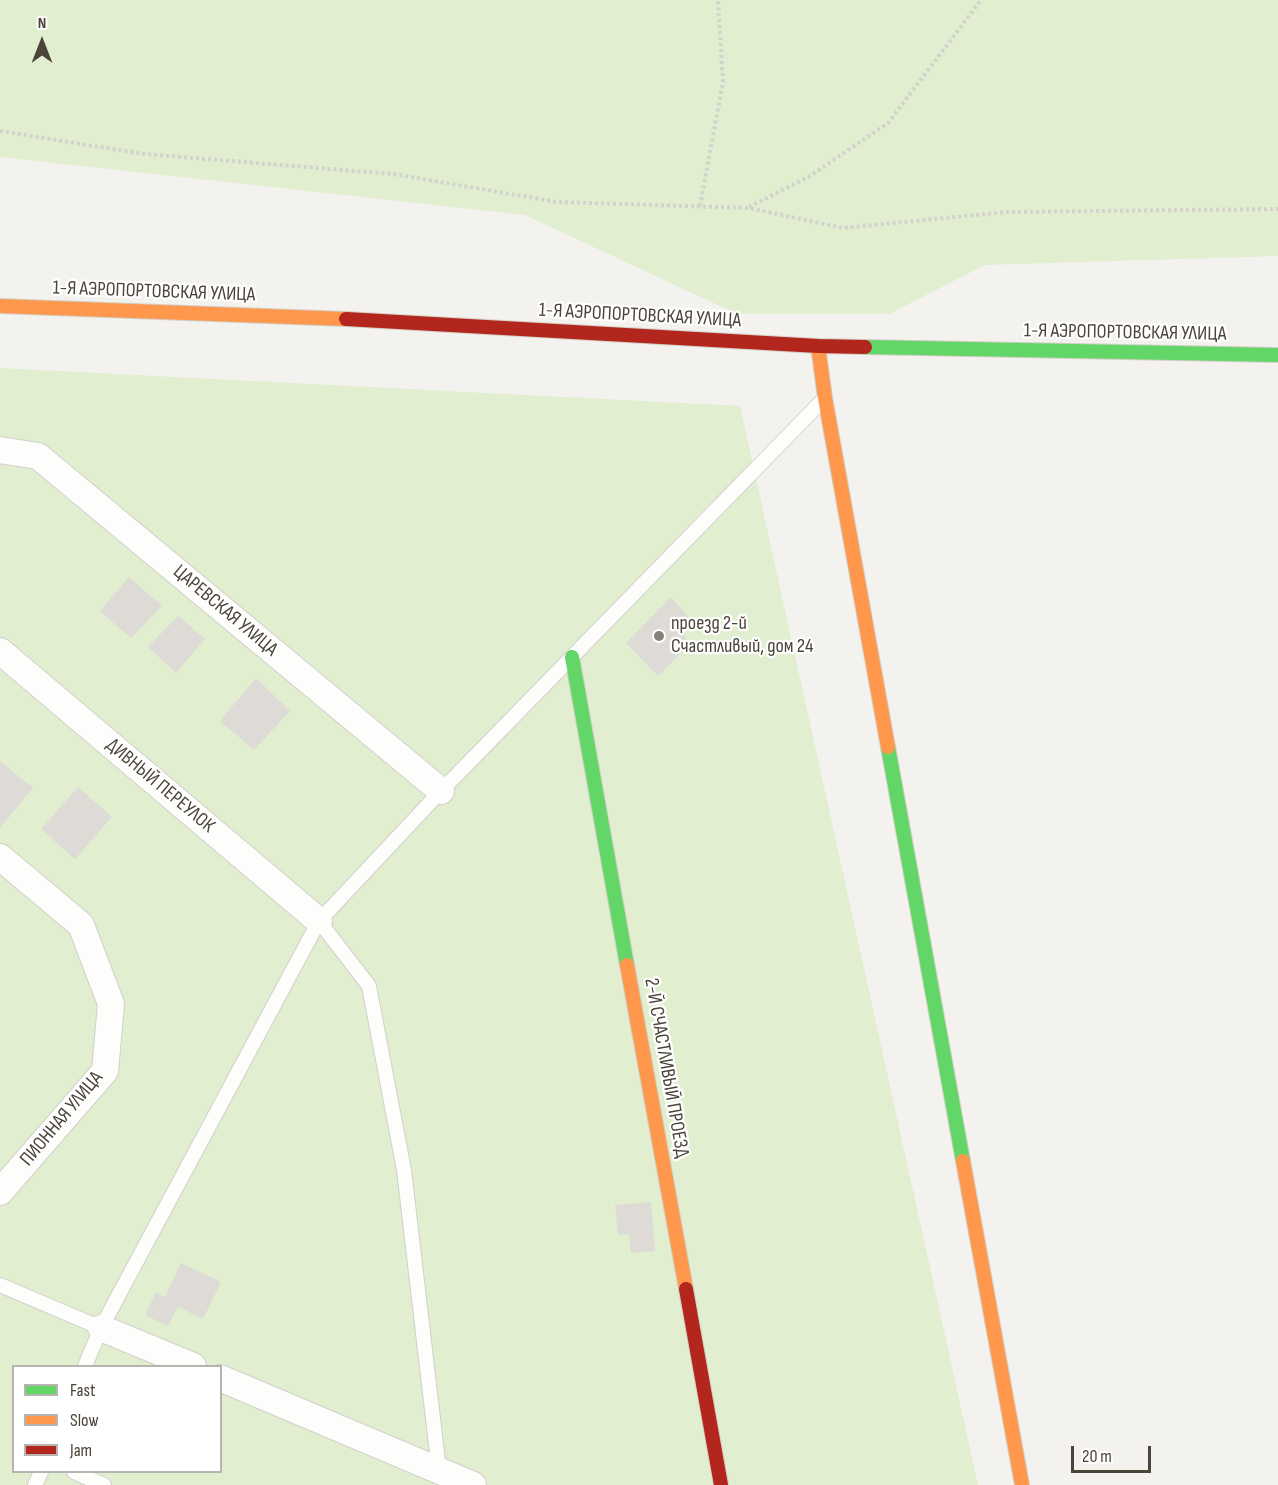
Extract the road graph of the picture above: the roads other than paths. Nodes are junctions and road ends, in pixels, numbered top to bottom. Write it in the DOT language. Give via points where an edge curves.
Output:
graph roads {
  1 [pos="0,306"];
  2 [pos="818,346"];
  3 [pos="1278,355"];
  4 [pos="825,398"];
  5 [pos="0,450"];
  6 [pos="0,651"];
  7 [pos="572,657"];
  8 [pos="441,791"];
  9 [pos="0,857"];
  10 [pos="319,921"];
  11 [pos="0,1192"];
  12 [pos="0,1285"];
  13 [pos="101,1328"];
  14 [pos="85,1365"];
  15 [pos="191,1365"];
  16 [pos="222,1379"];
  17 [pos="439,1470"];
  18 [pos="76,1473"];
  19 [pos="104,1485"];
  20 [pos="473,1485"];
  21 [pos="722,1485"];
  22 [pos="1022,1485"];
  1 -- 2 [label="street, 1-Я АЭРОПОРТОВСКАЯ УЛИЦА" via="321,318"];
  2 -- 3 [label="street, 1-Я АЭРОПОРТОВСКАЯ УЛИЦА"];
  2 -- 4 [label="street"];
  4 -- 7 [label="lane"];
  4 -- 22 [label="street"];
  5 -- 8 [label="street, ЦАРЕВСКАЯ УЛИЦА" via="38,456"];
  6 -- 10 [label="street, ДИВНЫЙ ПЕРЕУЛОК"];
  7 -- 8 [label="lane"];
  7 -- 21 [label="street, 2-Й СЧАСТЛИВЫЙ ПРОЕЗД"];
  8 -- 10 [label="lane"];
  9 -- 11 [label="street, ПИОННАЯ УЛИЦА" via="81,926 111,1004 105,1071"];
  10 -- 13 [label="lane"];
  10 -- 17 [label="lane" via="369,986 404,1170"];
  12 -- 13 [label="lane"];
  13 -- 14 [label="lane"];
  13 -- 15 [label="street"];
  16 -- 17 [label="street"];
  17 -- 20 [label="street"];
  18 -- 19 [label="lane"];
}
